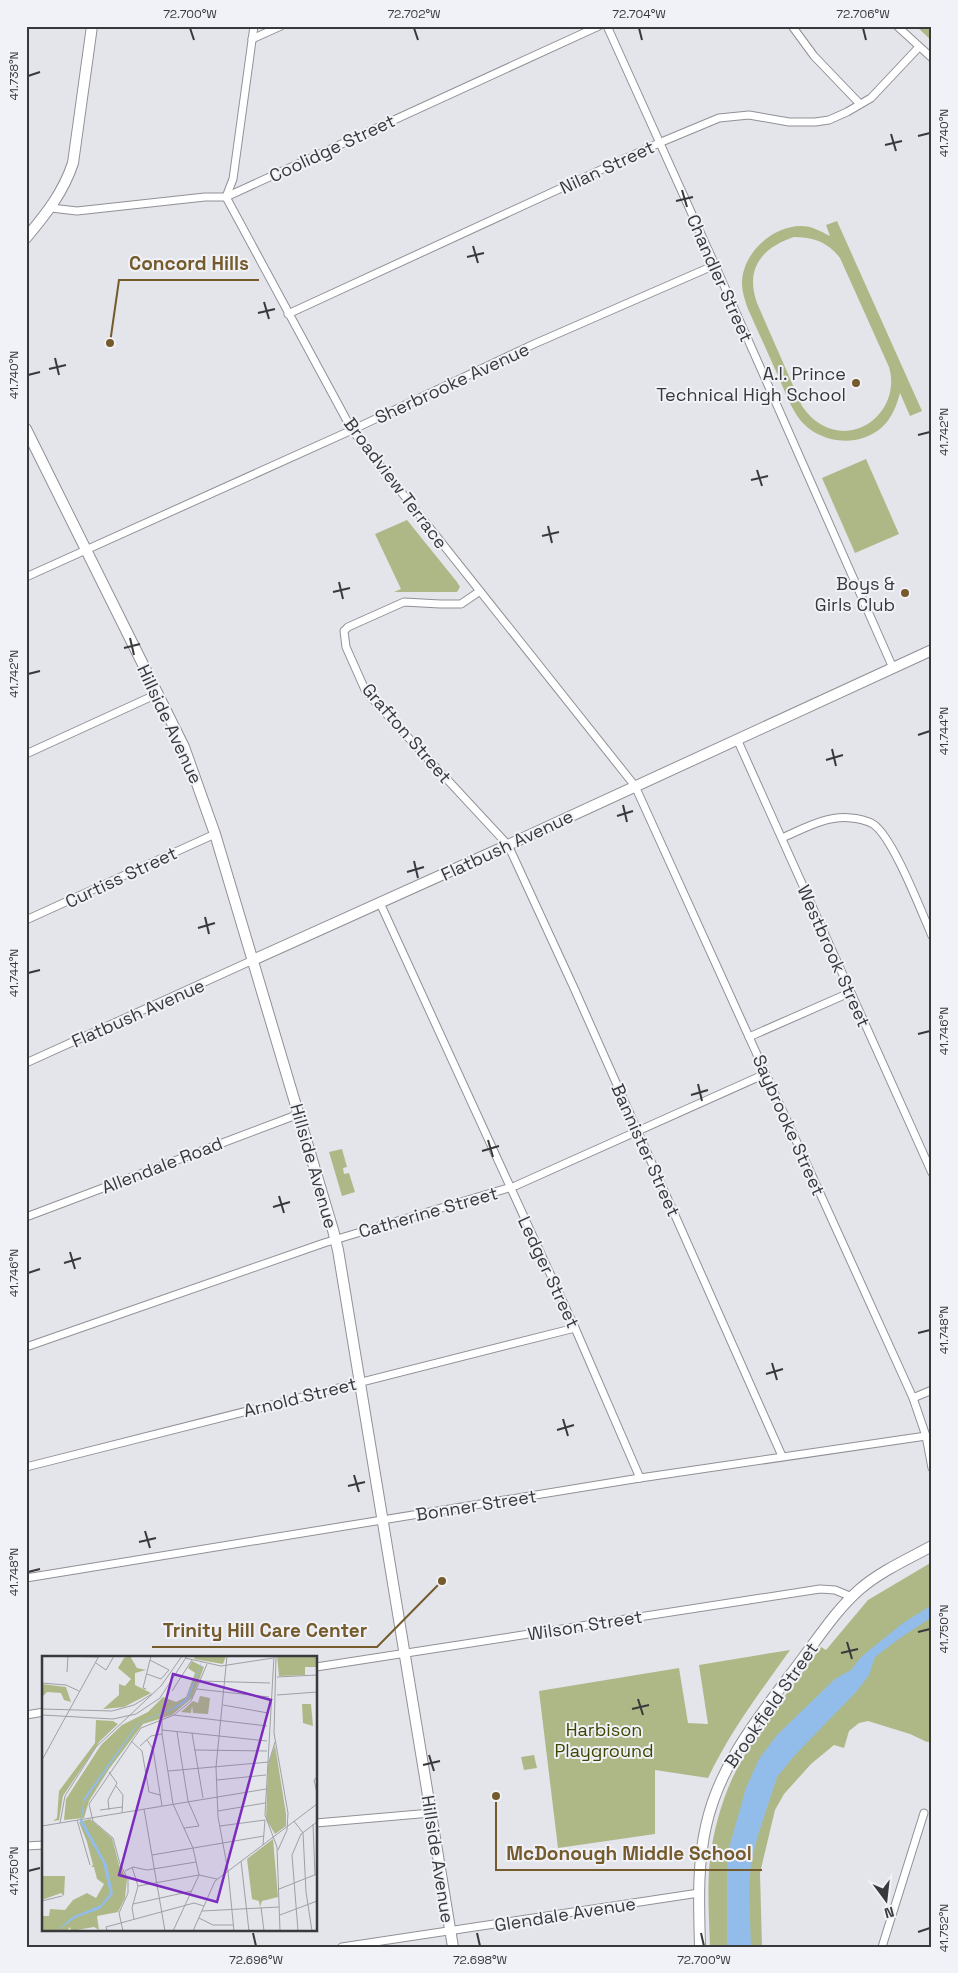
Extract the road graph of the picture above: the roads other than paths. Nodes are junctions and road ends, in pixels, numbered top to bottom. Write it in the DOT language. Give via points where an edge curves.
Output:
graph roads {
  1 [pos="92,26"];
  2 [pos="254,26"];
  3 [pos="281,26"];
  4 [pos="599,26"];
  5 [pos="607,26"];
  6 [pos="792,26"];
  7 [pos="898,26"];
  8 [pos="252,39"];
  9 [pos="919,47"];
  10 [pos="932,58"];
  11 [pos="860,104"];
  12 [pos="660,143"];
  13 [pos="226,197"];
  14 [pos="50,208"];
  15 [pos="26,238"];
  16 [pos="715,265"];
  17 [pos="288,314"];
  18 [pos="26,428"];
  19 [pos="352,430"];
  20 [pos="86,550"];
  21 [pos="26,577"];
  22 [pos="480,592"];
  23 [pos="932,650"];
  24 [pos="893,668"];
  25 [pos="157,694"];
  26 [pos="737,739"];
  27 [pos="26,754"];
  28 [pos="635,786"];
  29 [pos="215,834"];
  30 [pos="782,838"];
  31 [pos="508,845"];
  32 [pos="380,903"];
  33 [pos="26,920"];
  34 [pos="932,936"];
  35 [pos="253,960"];
  36 [pos="849,993"];
  37 [pos="749,1037"];
  38 [pos="26,1063"];
  39 [pos="765,1074"];
  40 [pos="298,1114"];
  41 [pos="638,1131"];
  42 [pos="932,1173"];
  43 [pos="510,1188"];
  44 [pos="26,1217"];
  45 [pos="335,1239"];
  46 [pos="575,1328"];
  47 [pos="26,1347"];
  48 [pos="360,1382"];
  49 [pos="932,1390"];
  50 [pos="913,1398"];
  51 [pos="926,1436"];
  52 [pos="782,1456"];
  53 [pos="26,1467"];
  54 [pos="932,1468"];
  55 [pos="640,1478"];
  56 [pos="382,1521"];
  57 [pos="932,1546"];
  58 [pos="26,1578"];
  59 [pos="852,1597"];
  60 [pos="404,1654"];
  61 [pos="318,1667"];
  62 [pos="42,1712"];
  63 [pos="26,1715"];
  64 [pos="431,1813"];
  65 [pos="924,1813"];
  66 [pos="318,1823"];
  67 [pos="42,1845"];
  68 [pos="26,1846"];
  69 [pos="699,1893"];
  70 [pos="450,1931"];
  71 [pos="342,1947"];
  72 [pos="453,1947"];
  73 [pos="700,1947"];
  74 [pos="882,1947"];
  1 -- 14 [label="street" via="73,163 66,183"];
  2 -- 8 [label="street"];
  3 -- 8 [label="street"];
  4 -- 13 [label="street, Coolidge Street"];
  5 -- 12 [label="street, Chandler Street"];
  6 -- 11 [label="street" via="814,56"];
  7 -- 9 [label="street"];
  8 -- 13 [label="street" via="232,179"];
  9 -- 10 [label="street"];
  9 -- 11 [label="street, Nilan Street" via="871,98"];
  11 -- 12 [label="street, Nilan Street" via="841,115 815,122 789,122 749,115 719,118"];
  12 -- 16 [label="street, Chandler Street"];
  12 -- 17 [label="street, Nilan Street"];
  13 -- 14 [label="street, Coolidge Street" via="77,211"];
  13 -- 17 [label="street, Broadview Terrace"];
  14 -- 15 [label="street"];
  16 -- 19 [label="street, Sherbrooke Avenue" via="534,344"];
  16 -- 24 [label="street, Chandler Street"];
  17 -- 19 [label="street, Broadview Terrace"];
  18 -- 20 [label="street, Hillside Avenue"];
  19 -- 20 [label="street, Sherbrooke Avenue"];
  19 -- 22 [label="street, Broadview Terrace"];
  20 -- 21 [label="street, Sherbrooke Avenue"];
  20 -- 25 [label="street, Hillside Avenue"];
  22 -- 28 [label="street, Broadview Terrace"];
  22 -- 31 [label="street, Grafton Street" via="461,604 399,603 353,623 344,631 344,639 366,692"];
  23 -- 24 [label="street, Flatbush Avenue"];
  24 -- 26 [label="street, Flatbush Avenue"];
  25 -- 27 [label="street"];
  25 -- 29 [label="street, Hillside Avenue" via="184,747"];
  26 -- 28 [label="street, Flatbush Avenue"];
  26 -- 30 [label="street, Westbrook Street"];
  28 -- 31 [label="street, Flatbush Avenue"];
  28 -- 37 [label="street, Saybrooke Street"];
  29 -- 33 [label="street, Curtiss Street"];
  29 -- 35 [label="street, Hillside Avenue"];
  30 -- 34 [label="street" via="830,820 851,818 873,824 895,854"];
  30 -- 36 [label="street, Westbrook Street"];
  31 -- 32 [label="street, Flatbush Avenue"];
  31 -- 41 [label="street, Bannister Street"];
  32 -- 35 [label="street, Flatbush Avenue"];
  32 -- 43 [label="street, Ledger Street"];
  35 -- 38 [label="street, Flatbush Avenue"];
  35 -- 40 [label="street, Hillside Avenue"];
  36 -- 37 [label="street"];
  36 -- 42 [label="street, Westbrook Street"];
  37 -- 39 [label="street, Saybrooke Street"];
  39 -- 41 [label="street, Catherine Street"];
  39 -- 50 [label="street, Saybrooke Street"];
  40 -- 44 [label="street, Allendale Road"];
  40 -- 45 [label="street, Hillside Avenue"];
  41 -- 43 [label="street, Catherine Street"];
  41 -- 52 [label="street, Bannister Street"];
  43 -- 45 [label="street, Catherine Street"];
  43 -- 46 [label="street, Ledger Street"];
  45 -- 47 [label="street, Catherine Street"];
  45 -- 48 [label="street, Hillside Avenue"];
  46 -- 48 [label="street, Arnold Street"];
  46 -- 55 [label="street, Ledger Street"];
  48 -- 53 [label="street, Arnold Street"];
  48 -- 56 [label="street, Hillside Avenue"];
  49 -- 50 [label="street"];
  50 -- 51 [label="street, Saybrooke Street"];
  51 -- 52 [label="street, Bonner Street"];
  51 -- 54 [label="street, Saybrooke Street"];
  52 -- 55 [label="street, Bonner Street"];
  55 -- 56 [label="street, Bonner Street"];
  56 -- 58 [label="street, Bonner Street"];
  56 -- 60 [label="street, Hillside Avenue"];
  57 -- 59 [label="street, Brookfield Street" via="874,1579"];
  59 -- 60 [label="street, Wilson Street" via="835,1590 820,1589"];
  59 -- 69 [label="street, Brookfield Street" via="757,1720 725,1771 711,1805 704,1834"];
  60 -- 61 [label="street, Wilson Street"];
  60 -- 64 [label="street, Hillside Avenue"];
  62 -- 63 [label="street"];
  64 -- 66 [label="street"];
  64 -- 70 [label="street, Hillside Avenue"];
  65 -- 74 [label="street"];
  67 -- 68 [label="street"];
  69 -- 70 [label="street, Glendale Avenue"];
  69 -- 73 [label="street, Brookfield Street"];
  70 -- 71 [label="street, Glendale Avenue"];
  70 -- 72 [label="street, Hillside Avenue"];
}
